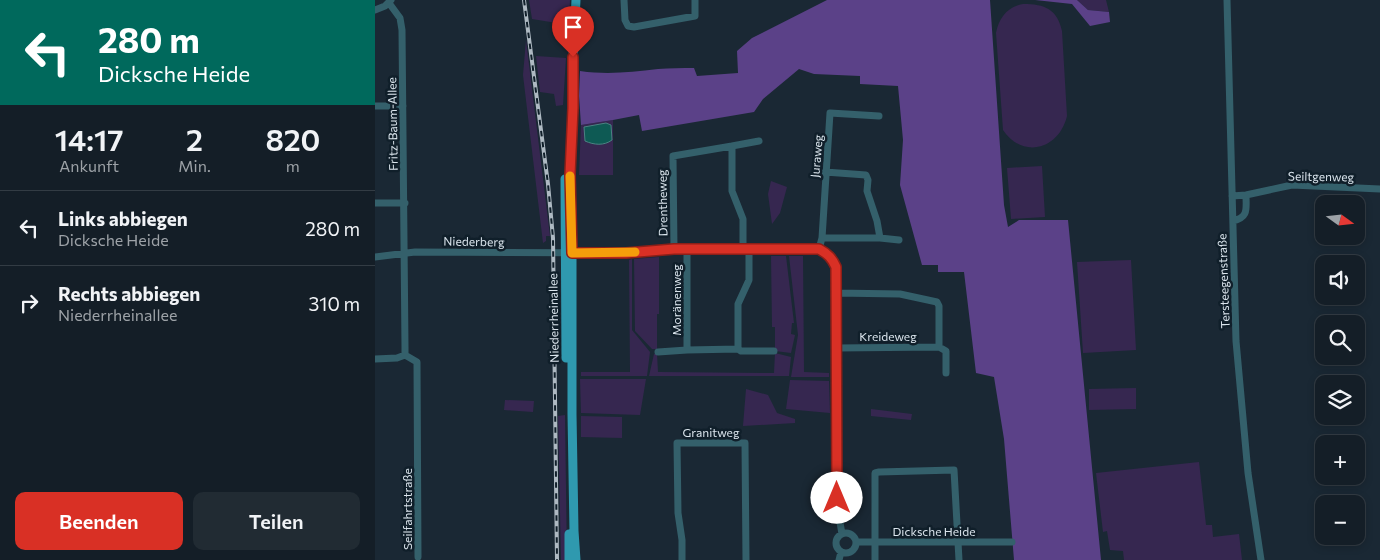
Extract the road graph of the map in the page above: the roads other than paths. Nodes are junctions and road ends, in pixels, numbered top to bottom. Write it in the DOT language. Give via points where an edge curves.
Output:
graph roads {
  1 [pos="576,0"];
  2 [pos="624,0"];
  3 [pos="695,0"];
  4 [pos="1227,0"];
  5 [pos="390,1"];
  6 [pos="375,10"];
  7 [pos="375,106"];
  8 [pos="403,106"];
  9 [pos="879,116"];
  10 [pos="759,141"];
  11 [pos="732,146"];
  12 [pos="825,172"];
  13 [pos="1380,189"];
  14 [pos="1245,195"];
  15 [pos="1232,196"];
  16 [pos="405,203"];
  17 [pos="375,204"];
  18 [pos="1233,221"];
  19 [pos="822,238"];
  20 [pos="880,238"];
  21 [pos="899,240"];
  22 [pos="674,249"];
  23 [pos="687,249"];
  24 [pos="746,249"];
  25 [pos="819,249"];
  26 [pos="405,253"];
  27 [pos="568,253"];
  28 [pos="375,257"];
  29 [pos="836,293"];
  30 [pos="837,348"];
  31 [pos="939,348"];
  32 [pos="687,350"];
  33 [pos="737,350"];
  34 [pos="658,352"];
  35 [pos="774,352"];
  36 [pos="405,355"];
  37 [pos="375,359"];
  38 [pos="945,373"];
  39 [pos="842,534"];
  40 [pos="856,542"];
  41 [pos="875,542"];
  42 [pos="958,542"];
  43 [pos="1012,542"];
  44 [pos="841,552"];
  45 [pos="418,557"];
  46 [pos="569,560"];
  47 [pos="577,560"];
  48 [pos="682,560"];
  49 [pos="746,560"];
  50 [pos="839,560"];
  51 [pos="875,560"];
  52 [pos="959,560"];
  53 [pos="1261,560"];
  1 -- 27 [label="main road, Niederrheinallee"];
  2 -- 3 [label="street" via="625,20 628,26 634,27 695,16"];
  4 -- 15 [label="street, Tersteegenstraße"];
  5 -- 6 [label="street"];
  5 -- 8 [label="street, Fritz-Baum-Allee" via="403,30"];
  7 -- 8 [label="street"];
  8 -- 16 [label="street, Fritz-Baum-Allee"];
  9 -- 12 [label="street, Juraweg" via="830,113"];
  10 -- 11 [label="street, Drentheweg"];
  11 -- 22 [label="street, Drentheweg" via="673,156"];
  11 -- 24 [label="street" via="732,191 743,219"];
  12 -- 19 [label="street, Juraweg"];
  12 -- 20 [label="street" via="866,175 867,192"];
  13 -- 14 [label="street, Seiltgenweg" via="1292,185"];
  14 -- 15 [label="street, Seiltgenweg"];
  14 -- 18 [label="street" via="1245,214"];
  15 -- 18 [label="street, Tersteegenstraße"];
  16 -- 17 [label="street"];
  16 -- 26 [label="street, Fritz-Baum-Allee"];
  18 -- 53 [label="street, Tersteegenstraße" via="1241,405"];
  19 -- 20 [label="street"];
  19 -- 25 [label="street, Juraweg"];
  20 -- 21 [label="street"];
  22 -- 23 [label="street"];
  22 -- 27 [label="street"];
  23 -- 24 [label="street"];
  23 -- 32 [label="street, Moränenweg"];
  24 -- 25 [label="street"];
  24 -- 33 [label="street" via="749,280 738,304"];
  25 -- 29 [label="street" via="830,257 836,267"];
  26 -- 27 [label="street, Niederberg"];
  26 -- 28 [label="street, Niederberg"];
  26 -- 36 [label="street, Fritz-Baum-Allee"];
  27 -- 46 [label="main road, Niederrheinallee"];
  27 -- 47 [label="main road, Niederrheinallee"];
  29 -- 30 [label="street"];
  29 -- 31 [label="street" via="900,294 937,302"];
  30 -- 31 [label="street, Kreideweg"];
  30 -- 39 [label="street" via="837,506"];
  31 -- 38 [label="street" via="946,351"];
  32 -- 33 [label="street, Moränenweg"];
  32 -- 34 [label="street, Moränenweg"];
  33 -- 35 [label="street, Moränenweg"];
  36 -- 37 [label="street"];
  36 -- 45 [label="street, Seilfahrtstraße" via="417,362"];
  39 -- 40 [label="street, Dicksche Heide" via="851,534"];
  39 -- 44 [label="street" via="836,541"];
  40 -- 41 [label="street, Dicksche Heide"];
  40 -- 44 [label="street" via="851,551"];
  41 -- 42 [label="street, Dicksche Heide"];
  41 -- 42 [label="street" via="875,473 954,470"];
  41 -- 51 [label="street"];
  42 -- 43 [label="street, Dicksche Heide"];
  42 -- 52 [label="street"];
  44 -- 50 [label="street"];
  48 -- 49 [label="street, Granitweg" via="677,443 745,443"];
}
